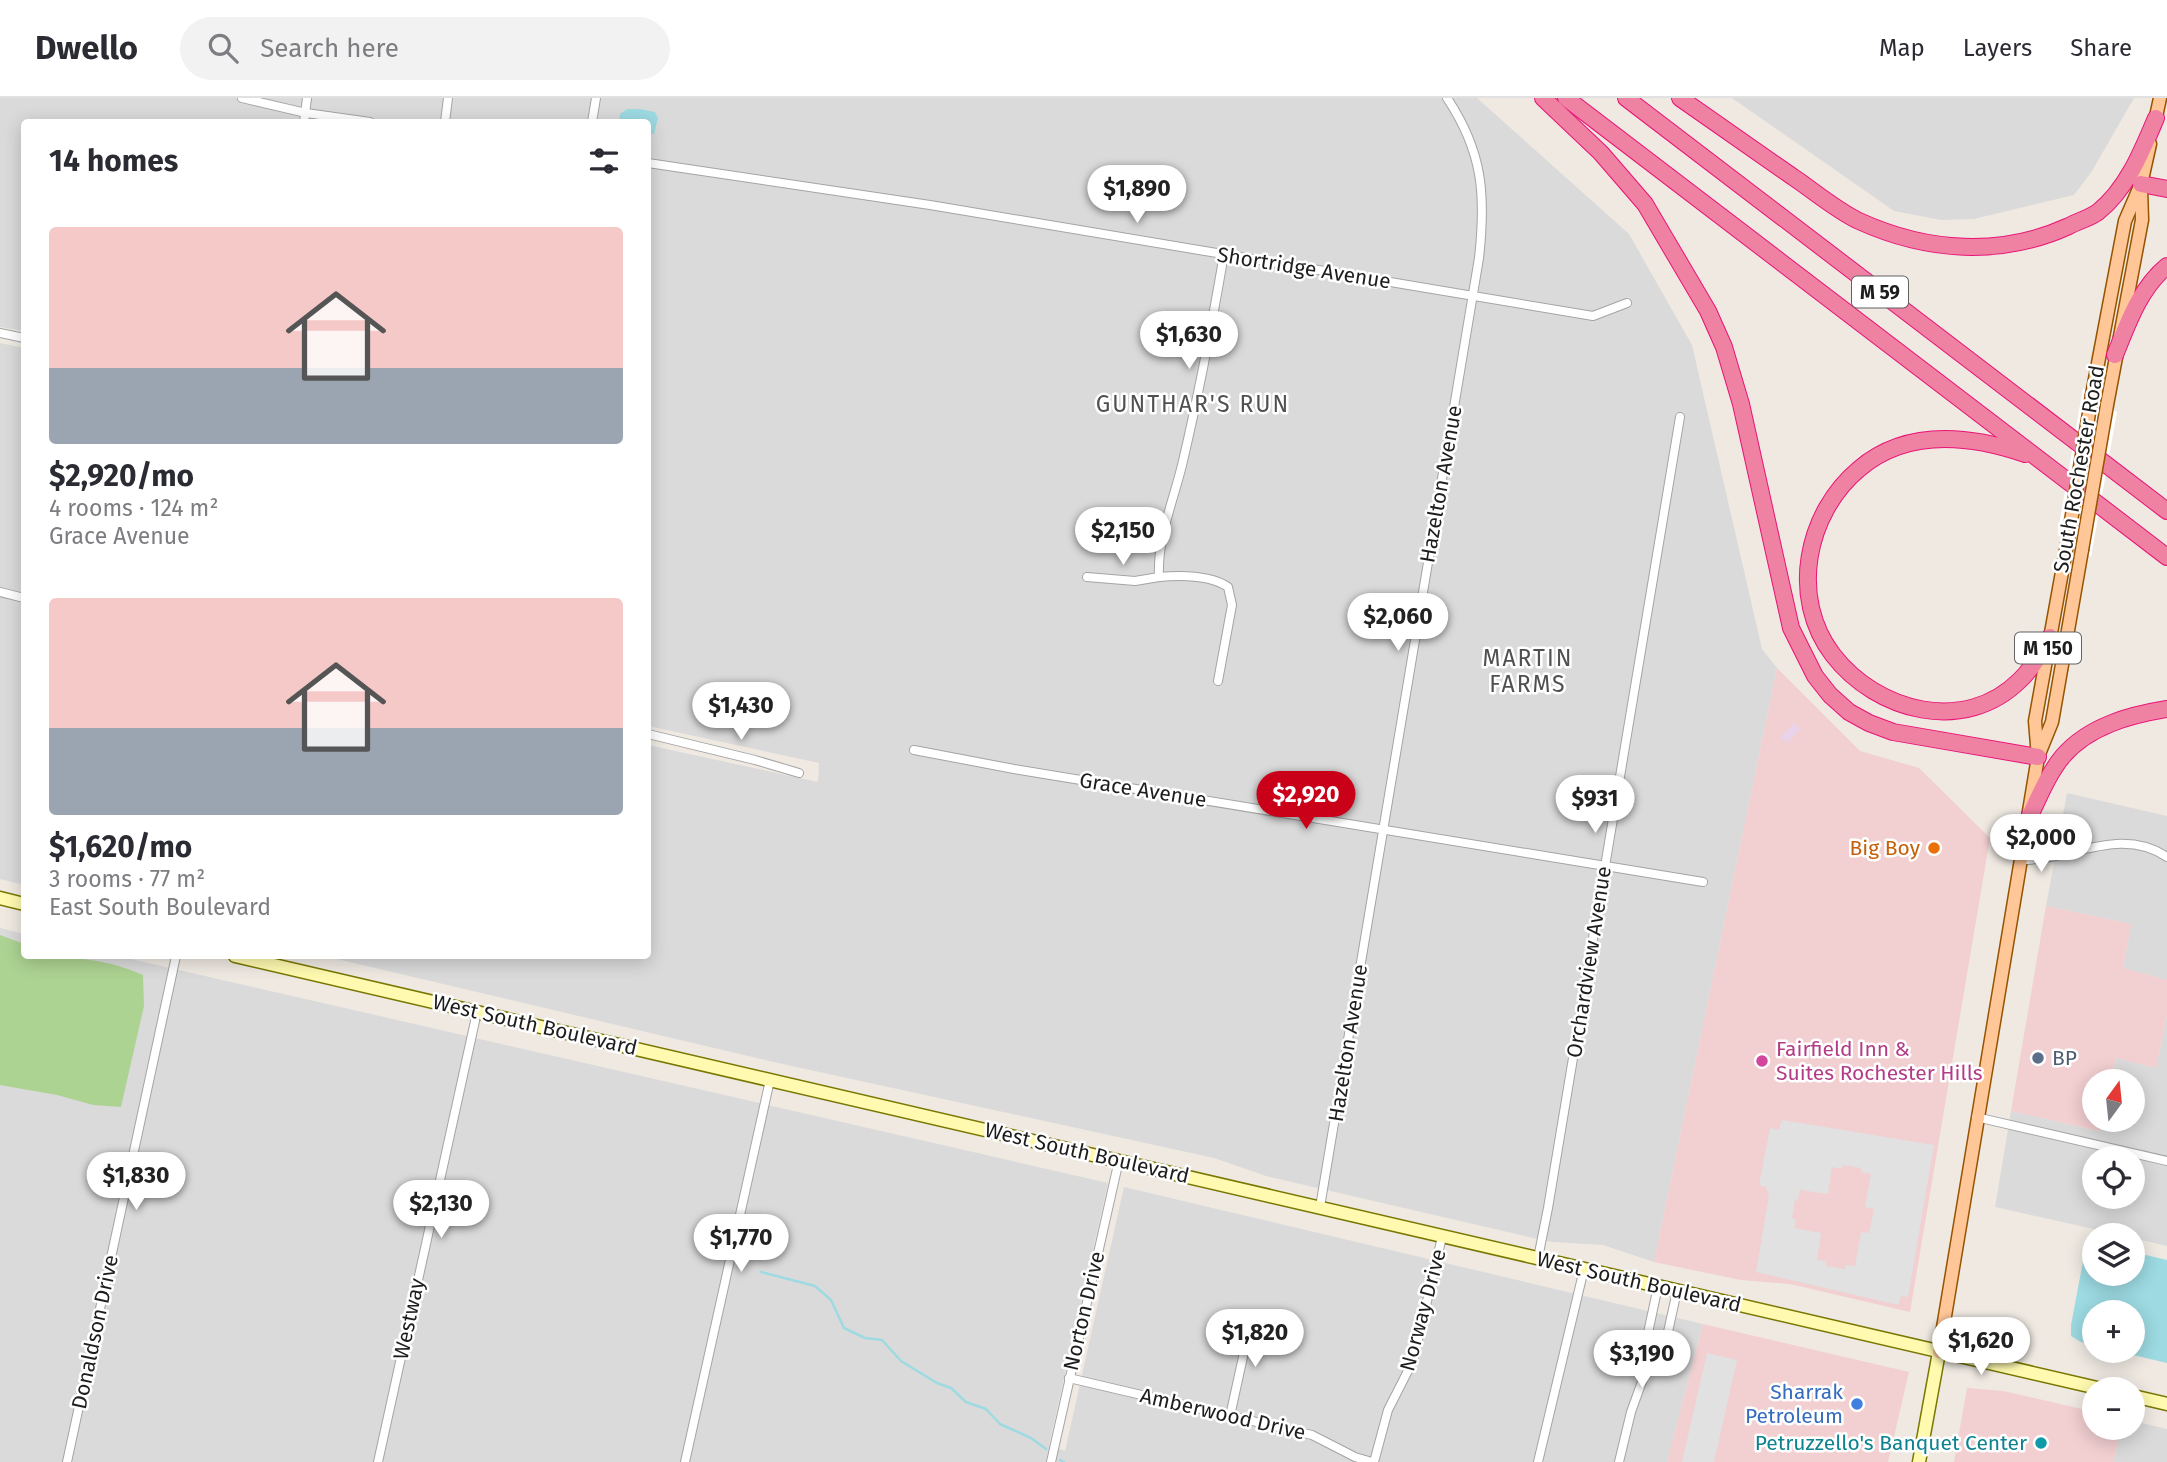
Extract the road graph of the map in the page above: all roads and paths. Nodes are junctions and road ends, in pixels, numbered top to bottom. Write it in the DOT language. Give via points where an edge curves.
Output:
graph roads {
  1 [pos="242,98"];
  2 [pos="307,98"];
  3 [pos="448,98"];
  4 [pos="596,98"];
  5 [pos="1447,98"];
  6 [pos="1543,98"];
  7 [pos="1566,98"];
  8 [pos="1626,98"];
  9 [pos="1680,98"];
  10 [pos="2160,98"];
  11 [pos="306,113"];
  12 [pos="2156,118"];
  13 [pos="305,119"];
  14 [pos="349,119"];
  15 [pos="445,119"];
  16 [pos="592,119"];
  17 [pos="651,163"];
  18 [pos="2141,184"];
  19 [pos="2167,189"];
  20 [pos="1224,254"];
  21 [pos="2167,266"];
  22 [pos="1473,296"];
  23 [pos="1627,303"];
  24 [pos="0,333"];
  25 [pos="21,337"];
  26 [pos="2115,355"];
  27 [pos="1680,417"];
  28 [pos="2038,458"];
  29 [pos="2133,485"];
  30 [pos="2167,498"];
  31 [pos="2167,511"];
  32 [pos="2167,557"];
  33 [pos="1087,577"];
  34 [pos="1159,577"];
  35 [pos="0,592"];
  36 [pos="21,597"];
  37 [pos="2050,637"];
  38 [pos="1217,681"];
  39 [pos="2167,709"];
  40 [pos="651,735"];
  41 [pos="915,750"];
  42 [pos="2038,757"];
  43 [pos="799,773"];
  44 [pos="2026,824"];
  45 [pos="1383,830"];
  46 [pos="2167,857"];
  47 [pos="2020,860"];
  48 [pos="1605,866"];
  49 [pos="1703,882"];
  50 [pos="0,898"];
  51 [pos="21,903"];
  52 [pos="176,959"];
  53 [pos="248,959"];
  54 [pos="477,1012"];
  55 [pos="769,1080"];
  56 [pos="1976,1117"];
  57 [pos="1119,1160"];
  58 [pos="2167,1161"];
  59 [pos="1320,1207"];
  60 [pos="1443,1237"];
  61 [pos="1538,1258"];
  62 [pos="1584,1269"];
  63 [pos="1658,1286"];
  64 [pos="1677,1291"];
  65 [pos="1252,1316"];
  66 [pos="1938,1352"];
  67 [pos="1644,1376"];
  68 [pos="1069,1378"];
  69 [pos="2082,1385"];
  70 [pos="2145,1399"];
  71 [pos="2167,1404"];
  72 [pos="1230,1416"];
  73 [pos="67,1462"];
  74 [pos="378,1462"];
  75 [pos="685,1462"];
  76 [pos="1051,1462"];
  77 [pos="1373,1462"];
  78 [pos="1538,1462"];
  79 [pos="1619,1462"];
  80 [pos="1919,1462"];
  1 -- 11 [label="street"];
  2 -- 11 [label="street"];
  3 -- 15 [label="street"];
  4 -- 16 [label="street"];
  5 -- 22 [label="street, Hazelton Avenue" via="1472,144 1481,176 1483,222"];
  6 -- 42 [label="highway" via="1601,153 1645,204 1708,311 1741,404 1785,607 1815,676 1849,712 1869,723 1912,736"];
  7 -- 28 [label="highway, M 59"];
  8 -- 29 [label="highway, M 59"];
  9 -- 12 [label="highway" via="1856,219 1917,242 1964,248 2032,239 2097,213 2132,170"];
  10 -- 12 [label="main road, South Rochester Road / M 150"];
  11 -- 13 [label="street"];
  11 -- 14 [label="street"];
  12 -- 18 [label="main road, South Rochester Road / M 150"];
  17 -- 20 [label="street, Shortridge Avenue"];
  18 -- 19 [label="highway"];
  18 -- 26 [label="main road, South Rochester Road / M 150" via="2142,220"];
  18 -- 37 [label="main road, South Rochester Road / M 150, bridge" via="2125,221"];
  20 -- 22 [label="street, Shortridge Avenue"];
  20 -- 34 [label="street" via="1203,374 1160,541"];
  21 -- 26 [label="highway" via="2140,300"];
  22 -- 23 [label="street, Shortridge Avenue" via="1593,316"];
  22 -- 45 [label="street, Hazelton Avenue"];
  24 -- 25 [label="street"];
  26 -- 42 [label="main road, South Rochester Road / M 150, bridge" via="2052,722"];
  27 -- 48 [label="street, Orchardview Avenue"];
  28 -- 32 [label="highway, M 59"];
  28 -- 37 [label="highway" via="1986,442 1952,438 1904,444 1867,462 1831,498 1818,524 1808,590 1822,636 1841,663 1868,688 1896,704 1923,710 1973,708 1996,698 2035,663"];
  29 -- 30 [label="highway"];
  29 -- 31 [label="highway, M 59"];
  33 -- 34 [label="street" via="1123,581"];
  34 -- 38 [label="street" via="1213,580 1228,587 1232,604"];
  35 -- 36 [label="street"];
  37 -- 42 [label="main road, South Rochester Road / M 150" via="2035,721"];
  39 -- 44 [label="highway" via="2125,718 2080,741 2063,757"];
  40 -- 43 [label="street"];
  41 -- 45 [label="street, Grace Avenue"];
  42 -- 44 [label="main road, South Rochester Road"];
  44 -- 47 [label="main road, South Rochester Road"];
  45 -- 48 [label="street, Grace Avenue"];
  45 -- 59 [label="street, Hazelton Avenue"];
  46 -- 47 [label="street" via="2124,842 2048,859"];
  47 -- 56 [label="main road, South Rochester Road"];
  48 -- 49 [label="street, Grace Avenue"];
  48 -- 61 [label="street, Orchardview Avenue"];
  50 -- 51 [label="street"];
  52 -- 73 [label="street, Donaldson Drive"];
  53 -- 54 [label="street, West South Boulevard"];
  54 -- 55 [label="street, West South Boulevard"];
  54 -- 74 [label="street, Westway"];
  55 -- 57 [label="street, West South Boulevard"];
  55 -- 75 [label="street"];
  56 -- 58 [label="street"];
  56 -- 66 [label="main road, South Rochester Road"];
  57 -- 59 [label="street, West South Boulevard"];
  57 -- 68 [label="street, Norton Drive"];
  59 -- 60 [label="street, West South Boulevard"];
  60 -- 61 [label="street, West South Boulevard"];
  60 -- 77 [label="street, Norway Drive" via="1413,1361 1388,1410"];
  61 -- 62 [label="street, West South Boulevard"];
  62 -- 63 [label="street, West South Boulevard"];
  62 -- 78 [label="street"];
  63 -- 64 [label="street, West South Boulevard"];
  63 -- 67 [label="street" via="1644,1347"];
  64 -- 66 [label="street, West South Boulevard"];
  64 -- 67 [label="street" via="1664,1350"];
  65 -- 72 [label="street"];
  66 -- 69 [label="street, West South Boulevard"];
  66 -- 80 [label="street"];
  67 -- 79 [label="street"];
  68 -- 72 [label="street, Amberwood Drive"];
  68 -- 76 [label="street, Norton Drive"];
  70 -- 71 [label="street"];
  72 -- 77 [label="street, Amberwood Drive" via="1317,1437"];
}
